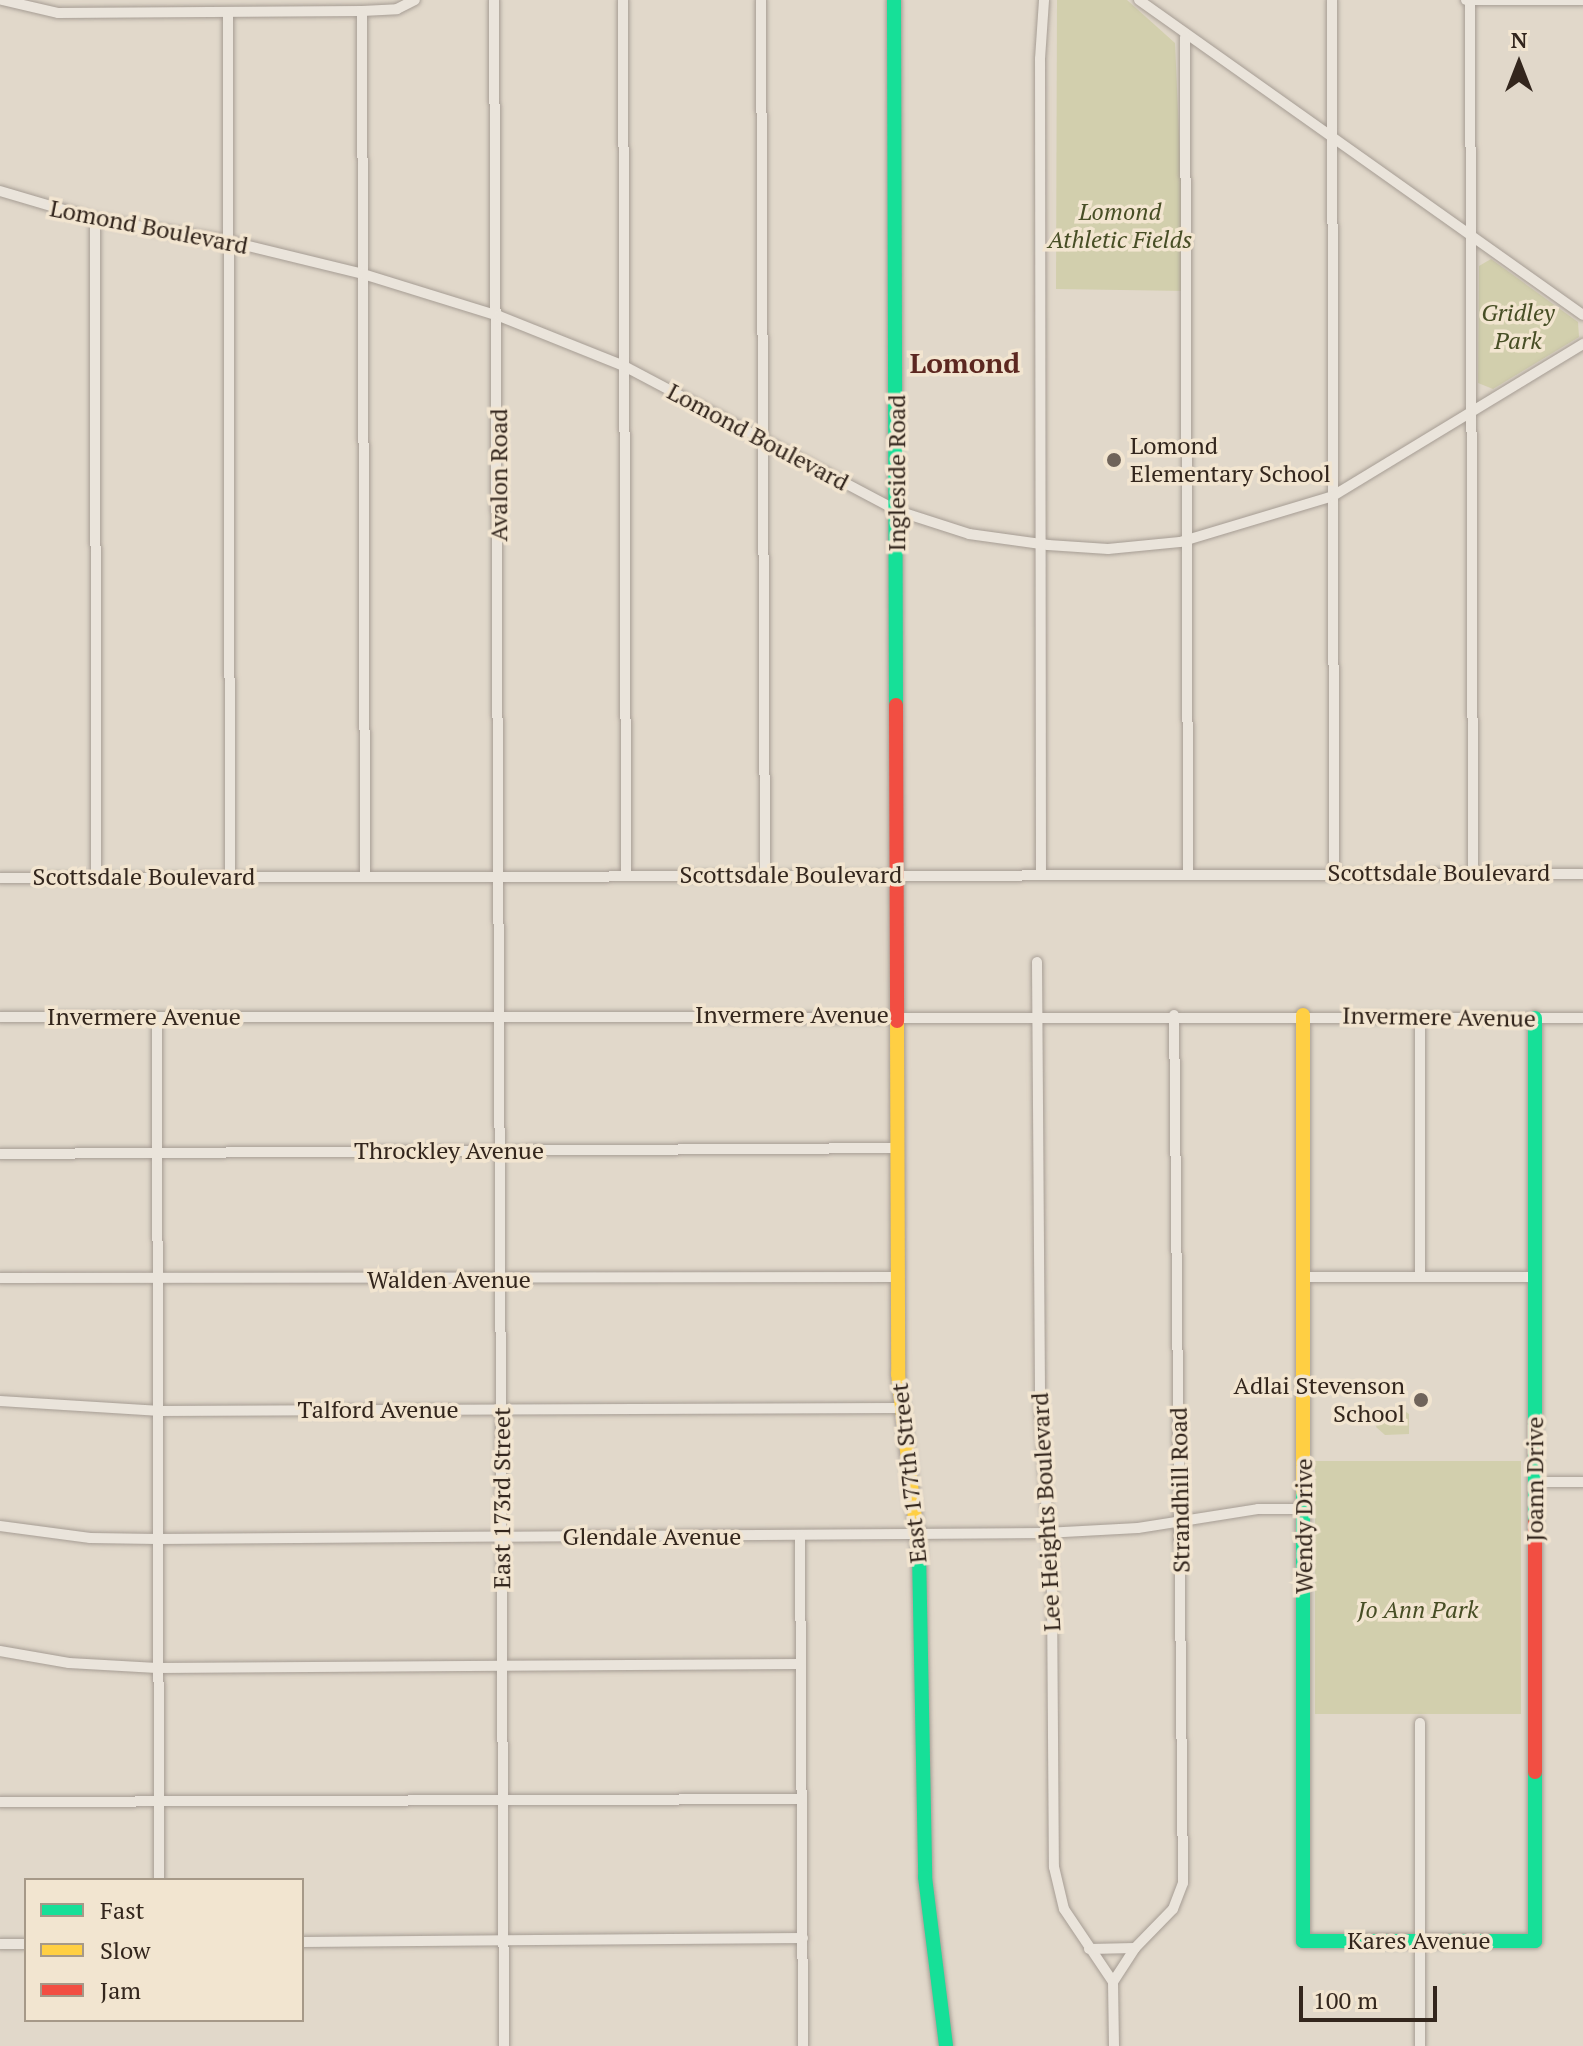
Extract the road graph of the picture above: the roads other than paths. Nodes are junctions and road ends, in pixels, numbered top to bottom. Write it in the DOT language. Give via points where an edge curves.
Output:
graph roads {
  1 [pos="2,0"];
  2 [pos="415,0"];
  3 [pos="494,0"];
  4 [pos="623,0"];
  5 [pos="761,0"];
  6 [pos="894,0"];
  7 [pos="1044,0"];
  8 [pos="1139,0"];
  9 [pos="1332,0"];
  10 [pos="1468,0"];
  11 [pos="1583,0"];
  12 [pos="362,11"];
  13 [pos="228,13"];
  14 [pos="1185,37"];
  15 [pos="1333,140"];
  16 [pos="0,191"];
  17 [pos="95,219"];
  18 [pos="1471,237"];
  19 [pos="228,241"];
  20 [pos="363,274"];
  21 [pos="1583,315"];
  22 [pos="499,316"];
  23 [pos="1583,344"];
  24 [pos="624,366"];
  25 [pos="1472,412"];
  26 [pos="764,440"];
  27 [pos="1333,496"];
  28 [pos="898,511"];
  29 [pos="1186,540"];
  30 [pos="1039,544"];
  31 [pos="1334,872"];
  32 [pos="1188,873"];
  33 [pos="1473,873"];
  34 [pos="1041,874"];
  35 [pos="1583,874"];
  36 [pos="765,875"];
  37 [pos="365,876"];
  38 [pos="626,876"];
  39 [pos="899,876"];
  40 [pos="96,877"];
  41 [pos="498,877"];
  42 [pos="0,878"];
  43 [pos="230,878"];
  44 [pos="900,946"];
  45 [pos="499,949"];
  46 [pos="1037,962"];
  47 [pos="900,1015"];
  48 [pos="1038,1015"];
  49 [pos="1174,1015"];
  50 [pos="1303,1015"];
  51 [pos="0,1017"];
  52 [pos="157,1017"];
  53 [pos="499,1017"];
  54 [pos="1420,1018"];
  55 [pos="1535,1018"];
  56 [pos="1583,1018"];
  57 [pos="899,1148"];
  58 [pos="500,1150"];
  59 [pos="157,1153"];
  60 [pos="0,1154"];
  61 [pos="898,1277"];
  62 [pos="1305,1277"];
  63 [pos="1420,1277"];
  64 [pos="1535,1277"];
  65 [pos="0,1278"];
  66 [pos="501,1280"];
  67 [pos="157,1281"];
  68 [pos="0,1401"];
  69 [pos="900,1408"];
  70 [pos="502,1409"];
  71 [pos="157,1411"];
  72 [pos="1535,1482"];
  73 [pos="1583,1482"];
  74 [pos="1303,1509"];
  75 [pos="1180,1523"];
  76 [pos="0,1526"];
  77 [pos="919,1533"];
  78 [pos="1045,1533"];
  79 [pos="800,1536"];
  80 [pos="502,1537"];
  81 [pos="157,1539"];
  82 [pos="0,1651"];
  83 [pos="800,1664"];
  84 [pos="502,1665"];
  85 [pos="157,1668"];
  86 [pos="1420,1723"];
  87 [pos="503,1799"];
  88 [pos="801,1799"];
  89 [pos="160,1801"];
  90 [pos="0,1802"];
  91 [pos="159,1878"];
  92 [pos="803,1938"];
  93 [pos="504,1941"];
  94 [pos="1303,1941"];
  95 [pos="1420,1941"];
  96 [pos="1535,1941"];
  97 [pos="304,1942"];
  98 [pos="0,1944"];
  99 [pos="24,1944"];
  100 [pos="1135,1948"];
  101 [pos="1089,1949"];
  102 [pos="1113,1982"];
  103 [pos="504,2046"];
  104 [pos="803,2046"];
  105 [pos="946,2046"];
  106 [pos="1114,2046"];
  107 [pos="1420,2046"];
  1 -- 13 [label="street" via="58,13"];
  2 -- 12 [label="street" via="397,9"];
  3 -- 22 [label="street, Avalon Road"];
  4 -- 24 [label="street"];
  5 -- 26 [label="street"];
  6 -- 28 [label="street, Ingleside Road"];
  7 -- 30 [label="street"];
  8 -- 14 [label="street"];
  9 -- 15 [label="street"];
  10 -- 11 [label="street"];
  10 -- 18 [label="street"];
  12 -- 13 [label="street"];
  12 -- 20 [label="street"];
  13 -- 19 [label="street"];
  14 -- 15 [label="street"];
  14 -- 29 [label="street"];
  15 -- 18 [label="street"];
  15 -- 27 [label="street"];
  16 -- 17 [label="street, Lomond Boulevard"];
  17 -- 19 [label="street, Lomond Boulevard"];
  17 -- 40 [label="street"];
  18 -- 21 [label="street"];
  18 -- 25 [label="street"];
  19 -- 20 [label="street, Lomond Boulevard"];
  19 -- 43 [label="street"];
  20 -- 22 [label="street, Lomond Boulevard"];
  20 -- 37 [label="street"];
  22 -- 24 [label="street, Lomond Boulevard"];
  22 -- 41 [label="street, Avalon Road"];
  23 -- 25 [label="street, Lomond Boulevard"];
  24 -- 26 [label="street, Lomond Boulevard"];
  24 -- 38 [label="street"];
  25 -- 27 [label="street, Lomond Boulevard"];
  25 -- 33 [label="street"];
  26 -- 28 [label="street, Lomond Boulevard"];
  26 -- 36 [label="street"];
  27 -- 29 [label="street, Lomond Boulevard"];
  27 -- 31 [label="street"];
  28 -- 30 [label="street, Lomond Boulevard" via="969,534"];
  28 -- 39 [label="street, Ingleside Road"];
  29 -- 30 [label="street, Lomond Boulevard" via="1108,549"];
  29 -- 32 [label="street"];
  30 -- 34 [label="street"];
  31 -- 32 [label="street, Scottsdale Boulevard"];
  31 -- 33 [label="street, Scottsdale Boulevard"];
  32 -- 34 [label="street, Scottsdale Boulevard"];
  33 -- 35 [label="street, Scottsdale Boulevard"];
  34 -- 39 [label="street, Scottsdale Boulevard"];
  36 -- 38 [label="street, Scottsdale Boulevard"];
  36 -- 39 [label="street, Scottsdale Boulevard"];
  37 -- 41 [label="street, Scottsdale Boulevard"];
  37 -- 43 [label="street, Scottsdale Boulevard"];
  38 -- 41 [label="street, Scottsdale Boulevard"];
  39 -- 44 [label="street, Ingleside Road"];
  40 -- 42 [label="street, Scottsdale Boulevard"];
  40 -- 43 [label="street, Scottsdale Boulevard"];
  41 -- 45 [label="street, Avalon Road"];
  44 -- 47 [label="street, East 177th Street"];
  45 -- 53 [label="street, East 173rd Street"];
  46 -- 48 [label="street, Lee Heights Boulevard"];
  47 -- 48 [label="street, Invermere Avenue"];
  47 -- 53 [label="street, Invermere Avenue"];
  47 -- 57 [label="street, East 177th Street"];
  48 -- 49 [label="street, Invermere Avenue"];
  48 -- 78 [label="street, Lee Heights Boulevard"];
  49 -- 50 [label="street, Invermere Avenue"];
  49 -- 75 [label="street, Strandhill Road"];
  50 -- 54 [label="street, Invermere Avenue"];
  50 -- 62 [label="street, Wendy Drive"];
  51 -- 52 [label="street, Invermere Avenue"];
  52 -- 53 [label="street, Invermere Avenue"];
  52 -- 59 [label="street"];
  53 -- 58 [label="street, East 173rd Street"];
  54 -- 55 [label="street, Invermere Avenue"];
  54 -- 63 [label="street"];
  55 -- 56 [label="street, Invermere Avenue"];
  55 -- 64 [label="street, Joann Drive"];
  57 -- 58 [label="street, Throckley Avenue"];
  57 -- 61 [label="street, East 177th Street"];
  58 -- 59 [label="street, Throckley Avenue"];
  58 -- 66 [label="street, East 173rd Street"];
  59 -- 60 [label="street, Throckley Avenue"];
  59 -- 67 [label="street"];
  61 -- 66 [label="street, Walden Avenue"];
  61 -- 69 [label="street, East 177th Street"];
  62 -- 63 [label="street"];
  62 -- 74 [label="street, Wendy Drive"];
  63 -- 64 [label="street"];
  64 -- 72 [label="street, Joann Drive"];
  65 -- 67 [label="street, Walden Avenue"];
  66 -- 67 [label="street, Walden Avenue"];
  66 -- 70 [label="street, East 173rd Street"];
  67 -- 71 [label="street"];
  68 -- 71 [label="street, Talford Avenue"];
  69 -- 70 [label="street, Talford Avenue"];
  69 -- 77 [label="street, East 177th Street"];
  70 -- 71 [label="street, Talford Avenue"];
  70 -- 80 [label="street, East 173rd Street"];
  71 -- 81 [label="street"];
  72 -- 73 [label="street"];
  72 -- 96 [label="street, Joann Drive"];
  74 -- 75 [label="street, Glendale Avenue" via="1258,1509"];
  74 -- 94 [label="street, Wendy Drive"];
  75 -- 78 [label="street, Glendale Avenue"];
  75 -- 100 [label="street, Strandhill Road" via="1183,1883 1173,1909"];
  76 -- 81 [label="street, Glendale Avenue" via="90,1538"];
  77 -- 78 [label="street, Glendale Avenue"];
  77 -- 79 [label="street, Glendale Avenue"];
  77 -- 105 [label="street, East 177th Street" via="925,1877"];
  78 -- 101 [label="street, Lee Heights Boulevard" via="1052,1593 1054,1867 1064,1909"];
  79 -- 80 [label="street, Glendale Avenue"];
  79 -- 83 [label="street"];
  80 -- 81 [label="street, Glendale Avenue"];
  80 -- 84 [label="street, East 173rd Street"];
  81 -- 85 [label="street"];
  82 -- 85 [label="street" via="69,1663"];
  83 -- 84 [label="street"];
  83 -- 88 [label="street"];
  84 -- 85 [label="street"];
  84 -- 87 [label="street, East 173rd Street"];
  85 -- 89 [label="street"];
  86 -- 95 [label="street"];
  87 -- 88 [label="street"];
  87 -- 89 [label="street"];
  87 -- 93 [label="street, East 173rd Street"];
  88 -- 92 [label="street"];
  89 -- 90 [label="street"];
  89 -- 91 [label="street"];
  92 -- 93 [label="street"];
  92 -- 104 [label="street"];
  93 -- 97 [label="street"];
  93 -- 103 [label="street, East 173rd Street"];
  94 -- 95 [label="street, Kares Avenue"];
  95 -- 96 [label="street, Kares Avenue"];
  95 -- 107 [label="street"];
  98 -- 99 [label="street"];
  100 -- 101 [label="street"];
  100 -- 102 [label="street, Strandhill Road"];
  101 -- 102 [label="street, Lee Heights Boulevard"];
  102 -- 106 [label="street"];
}
